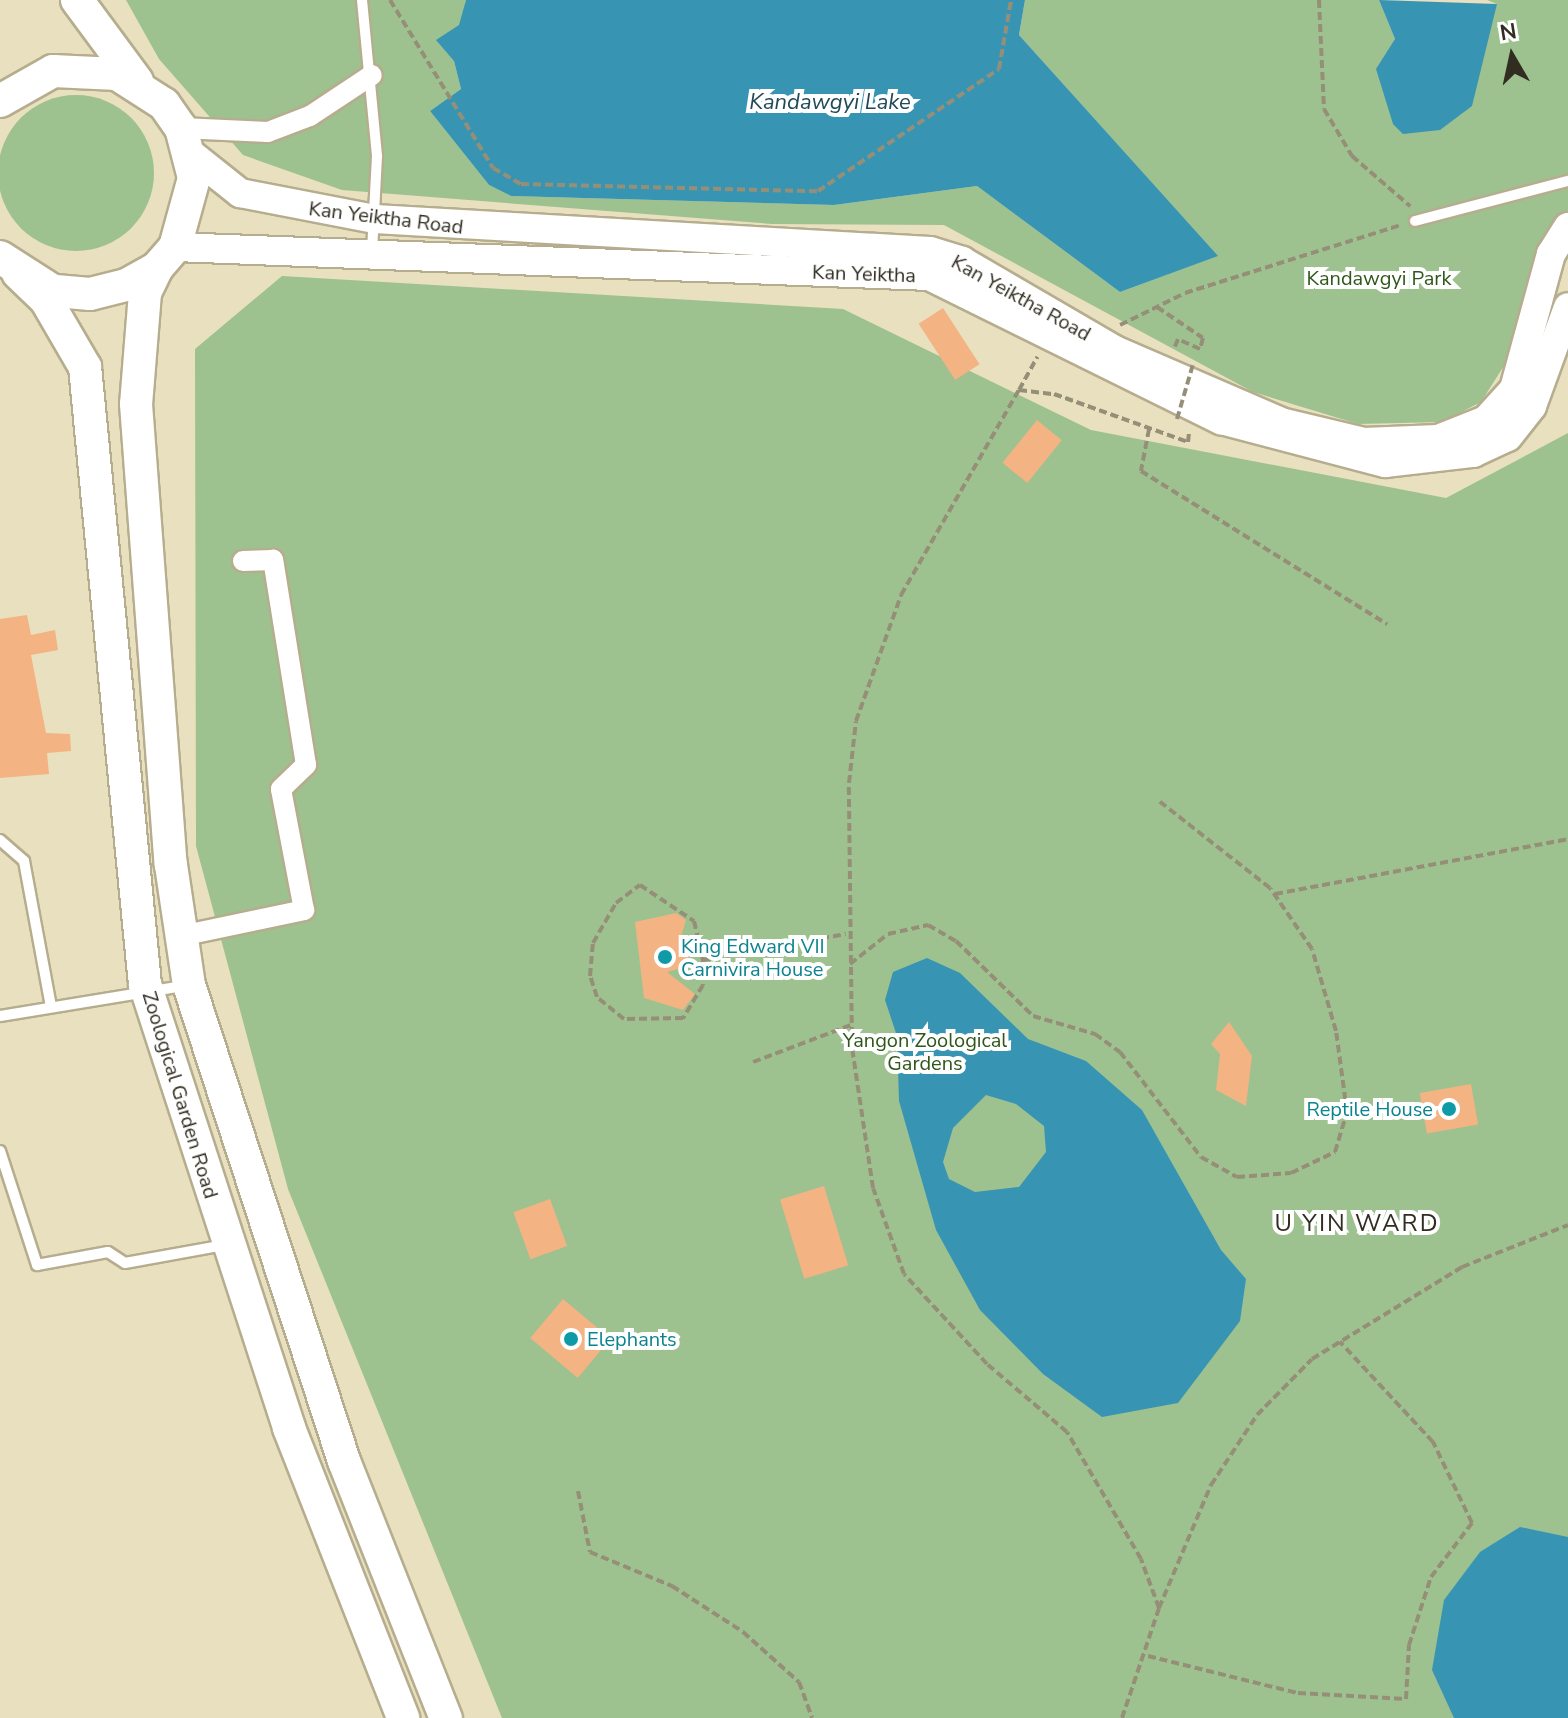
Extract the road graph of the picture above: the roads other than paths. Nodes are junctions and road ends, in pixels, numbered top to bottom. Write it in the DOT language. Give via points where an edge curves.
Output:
graph roads {
  1 [pos="77,0"];
  2 [pos="362,0"];
  3 [pos="372,75"];
  4 [pos="142,86"];
  5 [pos="0,101"];
  6 [pos="186,141"];
  7 [pos="1568,181"];
  8 [pos="375,219"];
  9 [pos="1415,221"];
  10 [pos="1568,227"];
  11 [pos="372,250"];
  12 [pos="166,257"];
  13 [pos="9,265"];
  14 [pos="1568,307"];
  15 [pos="1054,329"];
  16 [pos="243,561"];
  17 [pos="0,840"];
  18 [pos="181,936"];
  19 [pos="189,985"];
  20 [pos="147,991"];
  21 [pos="51,1007"];
  22 [pos="0,1016"];
  23 [pos="0,1151"];
  24 [pos="227,1245"];
  25 [pos="403,1718"];
  26 [pos="446,1718"];
  1 -- 4 [label="main road" via="91,28"];
  2 -- 3 [label="lane"];
  3 -- 6 [label="street" via="310,116 268,132"];
  3 -- 8 [label="lane"];
  4 -- 5 [label="main road" via="85,68 53,71"];
  4 -- 6 [label="main road"];
  6 -- 8 [label="main road, Kan Yeiktha Road" via="240,193"];
  6 -- 12 [label="main road, Zoological Garden Road" via="190,210"];
  7 -- 9 [label="lane"];
  8 -- 11 [label="lane"];
  8 -- 15 [label="main road, Kan Yeiktha Road" via="930,251 962,261"];
  10 -- 15 [label="main road, Kan Yeiktha Road" via="1551,254 1514,389 1486,420 1438,439 1364,442 1281,422"];
  11 -- 12 [label="main road, Kan Yeiktha"];
  11 -- 15 [label="main road, Kan Yeiktha" via="929,276"];
  12 -- 13 [label="main road" via="90,294 53,291"];
  12 -- 18 [label="main road, Zoological Garden Road" via="145,293 136,404 147,600"];
  13 -- 20 [label="main road, Zoological Garden Road" via="59,318 85,367"];
  14 -- 15 [label="main road, Kan Yeiktha" via="1532,406 1508,437 1473,453 1385,463 1221,420"];
  16 -- 18 [label="street" via="273,560 306,765 281,789 304,910"];
  17 -- 21 [label="lane" via="24,861"];
  18 -- 19 [label="main road, Zoological Garden Road"];
  19 -- 20 [label="lane"];
  19 -- 26 [label="main road, Zoological Garden Road" via="339,1446"];
  20 -- 21 [label="lane"];
  20 -- 24 [label="main road, Zoological Garden Road"];
  21 -- 22 [label="lane"];
  23 -- 24 [label="lane" via="37,1265 108,1252 125,1263"];
  24 -- 25 [label="main road, Zoological Garden Road" via="289,1428"];
}
